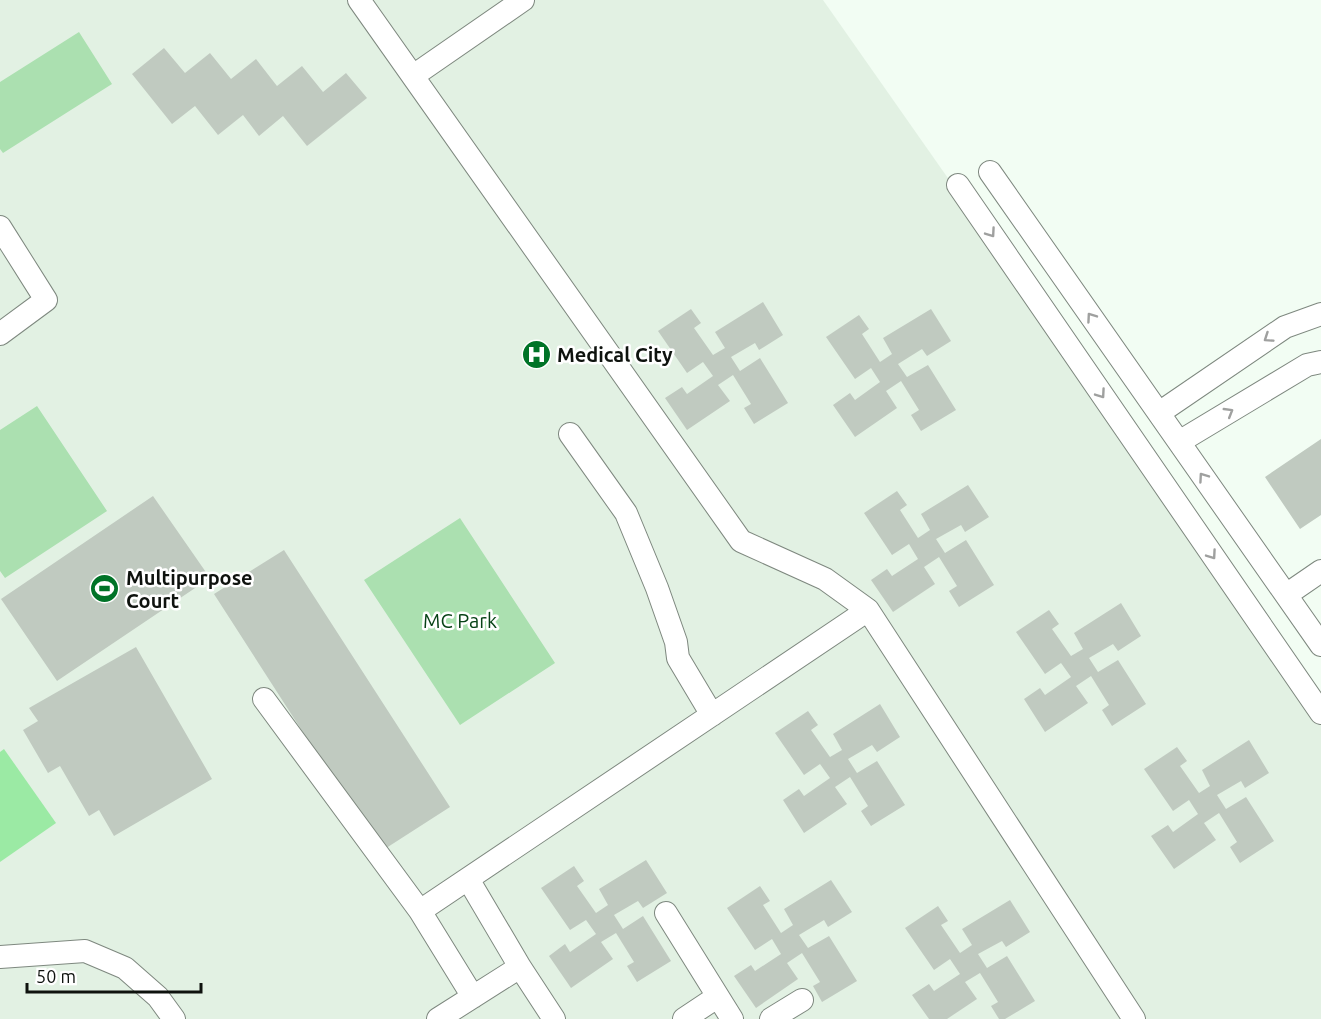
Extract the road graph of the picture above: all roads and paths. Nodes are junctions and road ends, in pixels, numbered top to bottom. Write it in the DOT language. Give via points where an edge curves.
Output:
graph roads {
  1 [pos="359,0"];
  2 [pos="523,0"];
  3 [pos="413,76"];
  4 [pos="990,172"];
  5 [pos="958,185"];
  6 [pos="0,227"];
  7 [pos="1321,314"];
  8 [pos="0,334"];
  9 [pos="1321,362"];
  10 [pos="1158,413"];
  11 [pos="570,434"];
  12 [pos="1179,442"];
  13 [pos="1321,571"];
  14 [pos="1286,595"];
  15 [pos="868,610"];
  16 [pos="1318,634"];
  17 [pos="264,699"];
  18 [pos="1321,713"];
  19 [pos="712,715"];
  20 [pos="468,879"];
  21 [pos="420,911"];
  22 [pos="666,914"];
  23 [pos="0,957"];
  24 [pos="520,967"];
  25 [pos="473,997"];
  26 [pos="717,997"];
  27 [pos="802,1000"];
  28 [pos="174,1019"];
  29 [pos="438,1019"];
  30 [pos="554,1019"];
  31 [pos="684,1019"];
  32 [pos="732,1019"];
  33 [pos="771,1019"];
  34 [pos="1134,1019"];
  1 -- 3 [label="street"];
  2 -- 3 [label="street"];
  3 -- 15 [label="street" via="741,541 825,579"];
  10 -- 4 [label="street, one-way"];
  5 -- 18 [label="street, one-way"];
  6 -- 8 [label="street" via="46,300"];
  7 -- 10 [label="street, one-way" via="1285,327"];
  12 -- 9 [label="street, one-way" via="1307,365"];
  10 -- 12 [label="street"];
  11 -- 19 [label="street" via="626,513 657,588 678,658"];
  14 -- 12 [label="street, one-way"];
  13 -- 14 [label="street"];
  14 -- 16 [label="street"];
  15 -- 19 [label="street"];
  15 -- 34 [label="street"];
  17 -- 21 [label="street"];
  19 -- 20 [label="street"];
  20 -- 21 [label="street"];
  20 -- 24 [label="street"];
  21 -- 25 [label="street"];
  22 -- 26 [label="street"];
  23 -- 28 [label="street" via="85,951 125,968 158,997"];
  24 -- 25 [label="street"];
  24 -- 30 [label="street"];
  25 -- 29 [label="street"];
  26 -- 31 [label="street"];
  26 -- 32 [label="street"];
  27 -- 33 [label="street"];
}
